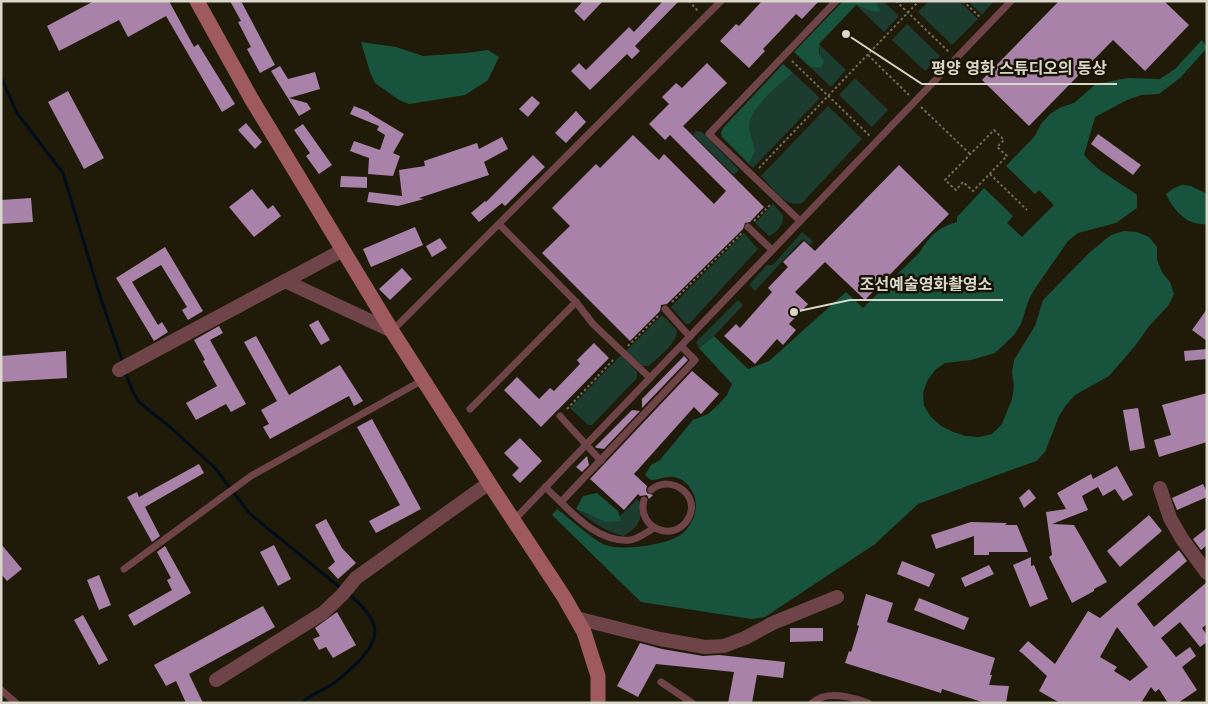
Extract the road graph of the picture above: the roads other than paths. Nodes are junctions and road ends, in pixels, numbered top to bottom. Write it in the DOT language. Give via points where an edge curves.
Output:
graph roads {
  1 [pos="197,1"];
  2 [pos="721,1"];
  3 [pos="836,1"];
  4 [pos="1010,1"];
  5 [pos="800,221"];
  6 [pos="499,224"];
  7 [pos="748,227"];
  8 [pos="343,250"];
  9 [pos="772,250"];
  10 [pos="285,281"];
  11 [pos="576,302"];
  12 [pos="665,309"];
  13 [pos="392,331"];
  14 [pos="690,336"];
  15 [pos="681,346"];
  16 [pos="119,370"];
  17 [pos="650,378"];
  18 [pos="423,380"];
  19 [pos="470,409"];
  20 [pos="560,416"];
  21 [pos="586,445"];
  22 [pos="601,461"];
  23 [pos="489,484"];
  24 [pos="545,487"];
  25 [pos="1160,488"];
  26 [pos="651,490"];
  27 [pos="644,500"];
  28 [pos="562,502"];
  29 [pos="514,520"];
  30 [pos="654,528"];
  31 [pos="124,569"];
  32 [pos="1207,572"];
  33 [pos="837,598"];
  34 [pos="576,618"];
  35 [pos="216,680"];
  36 [pos="661,682"];
  37 [pos="1,690"];
  38 [pos="16,703"];
  39 [pos="598,703"];
  40 [pos="692,703"];
  41 [pos="812,703"];
  42 [pos="868,703"];
  1 -- 8 [label="main road" via="252,100"];
  2 -- 6 [label="lane"];
  3 -- 5 [label="lane" via="709,134"];
  4 -- 5 [label="lane"];
  5 -- 9 [label="lane"];
  6 -- 11 [label="lane"];
  6 -- 13 [label="lane"];
  7 -- 9 [label="lane"];
  8 -- 10 [label="street"];
  8 -- 13 [label="main road"];
  9 -- 14 [label="lane"];
  10 -- 13 [label="street"];
  10 -- 16 [label="street"];
  11 -- 17 [label="lane" via="593,324"];
  11 -- 19 [label="lane"];
  12 -- 14 [label="lane"];
  13 -- 18 [label="main road"];
  14 -- 15 [label="lane"];
  15 -- 17 [label="lane"];
  15 -- 22 [label="lane" via="695,360"];
  17 -- 21 [label="lane"];
  18 -- 23 [label="main road"];
  18 -- 31 [label="lane" via="251,476"];
  20 -- 21 [label="lane"];
  21 -- 22 [label="lane"];
  21 -- 24 [label="lane"];
  22 -- 28 [label="lane"];
  23 -- 29 [label="main road"];
  23 -- 35 [label="street" via="356,578 323,613"];
  24 -- 28 [label="lane"];
  24 -- 29 [label="lane"];
  25 -- 32 [label="street" via="1170,518"];
  26 -- 30 [label="lane" via="665,483 675,484 684,490 691,508 689,518 674,531"];
  27 -- 30 [label="lane" via="643,512"];
  28 -- 30 [label="lane" via="586,524 616,540 632,540"];
  29 -- 34 [label="main road"];
  33 -- 34 [label="street" via="724,646 704,647 660,639"];
  34 -- 39 [label="main road" via="584,632 598,676"];
  36 -- 40 [label="lane"];
  37 -- 38 [label="lane"];
  41 -- 42 [label="lane" via="834,696"];
}
